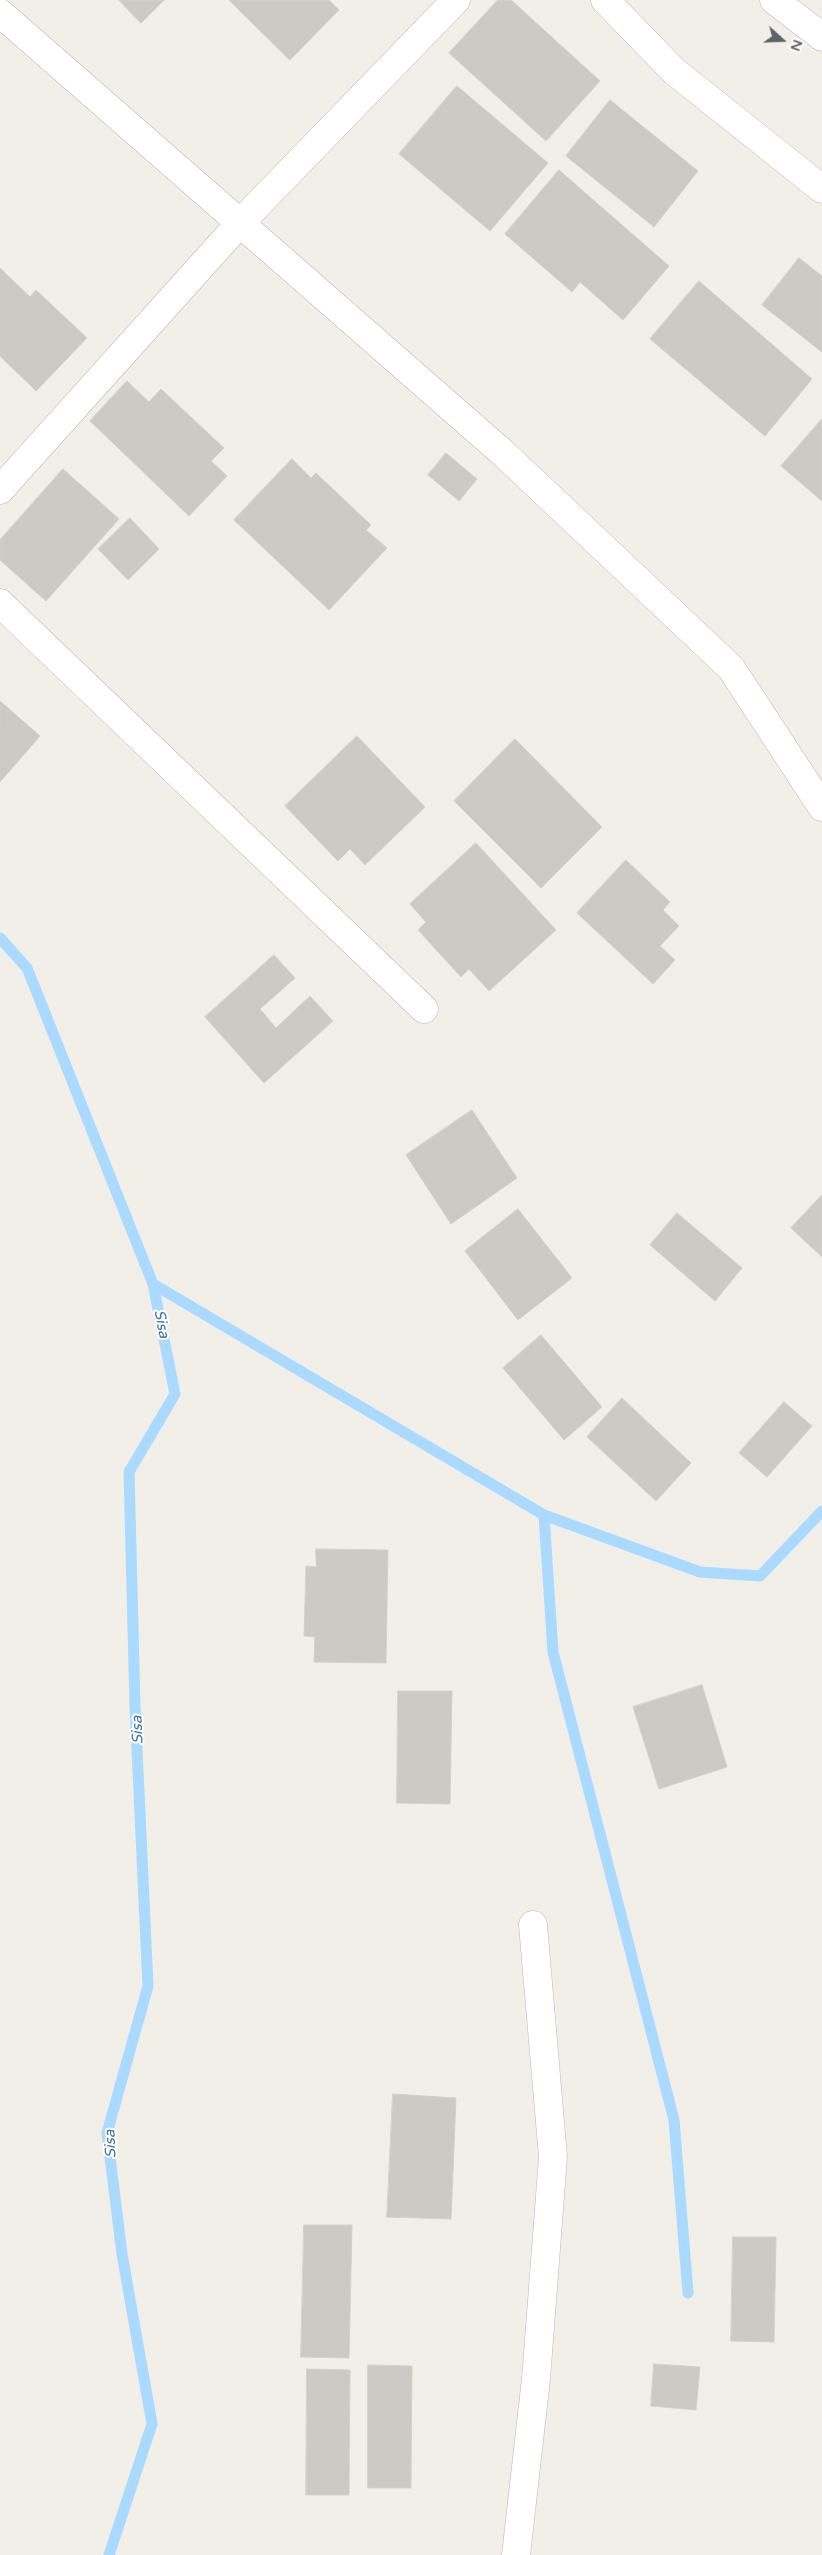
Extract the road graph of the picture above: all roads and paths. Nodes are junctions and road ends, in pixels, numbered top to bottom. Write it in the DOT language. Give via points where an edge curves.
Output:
graph roads {
  1 [pos="456,0"];
  2 [pos="605,0"];
  3 [pos="774,0"];
  4 [pos="0,13"];
  5 [pos="822,37"];
  6 [pos="822,188"];
  7 [pos="240,223"];
  8 [pos="0,490"];
  9 [pos="0,603"];
  10 [pos="822,807"];
  11 [pos="424,1009"];
  12 [pos="533,1925"];
  13 [pos="516,2555"];
  1 -- 7 [label="street"];
  2 -- 6 [label="street" via="674,72"];
  3 -- 5 [label="street"];
  4 -- 7 [label="street"];
  7 -- 8 [label="street"];
  7 -- 10 [label="street" via="503,453 731,668"];
  9 -- 11 [label="street"];
  12 -- 13 [label="street" via="553,2157 536,2379"];
}
